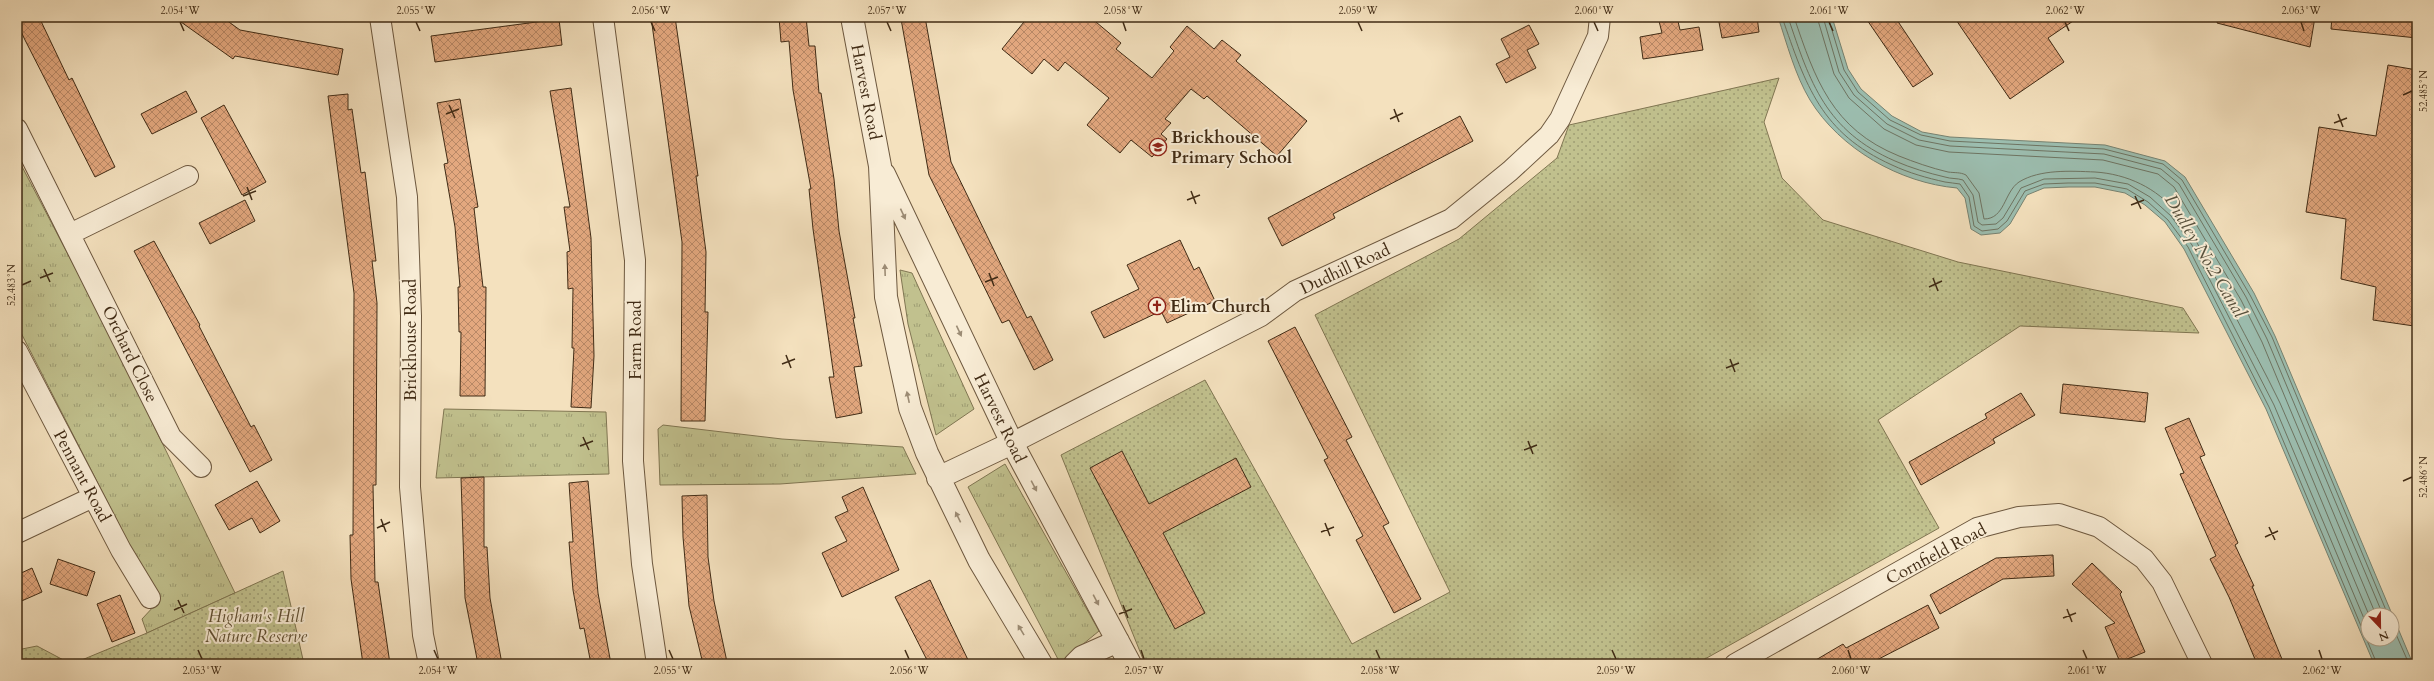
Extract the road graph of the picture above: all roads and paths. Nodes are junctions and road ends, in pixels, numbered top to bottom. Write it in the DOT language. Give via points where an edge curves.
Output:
graph roads {
  1 [pos="380,17"];
  2 [pos="603,17"];
  3 [pos="852,17"];
  4 [pos="1600,17"];
  5 [pos="17,129"];
  6 [pos="880,166"];
  7 [pos="188,176"];
  8 [pos="70,234"];
  9 [pos="17,351"];
  10 [pos="1012,443"];
  11 [pos="201,467"];
  12 [pos="938,478"];
  13 [pos="93,497"];
  14 [pos="17,532"];
  15 [pos="150,598"];
  16 [pos="1118,641"];
  17 [pos="429,664"];
  18 [pos="657,664"];
  19 [pos="1041,664"];
  20 [pos="1075,664"];
  21 [pos="1130,664"];
  22 [pos="1735,664"];
  23 [pos="2202,664"];
  1 -- 17 [label="street, Brickhouse Road" via="407,197 411,316 410,487 423,635"];
  2 -- 18 [label="street, Farm Road" via="635,260 633,461 642,564"];
  3 -- 6 [label="street, Harvest Road"];
  4 -- 10 [label="street, Dudhill Road" via="1598,36 1560,119 1549,135 1451,220 1295,291 1261,316"];
  5 -- 8 [label="street, Orchard Close"];
  6 -- 10 [label="street, Harvest Road, one-way"];
  12 -- 6 [label="street, Harvest Road, one-way" via="910,408 886,297"];
  7 -- 8 [label="street"];
  8 -- 11 [label="street, Orchard Close" via="171,437"];
  9 -- 13 [label="street, Pennant Road"];
  10 -- 12 [label="street"];
  10 -- 16 [label="street, Harvest Road, one-way"];
  19 -- 12 [label="street, Harvest Road, one-way" via="979,560"];
  13 -- 14 [label="street"];
  13 -- 15 [label="street, Pennant Road"];
  16 -- 20 [label="street" via="1082,657"];
  16 -- 21 [label="street, Harvest Road"];
  22 -- 23 [label="street, Cornfield Road" via="1977,528 2019,517 2059,514 2099,526 2144,560 2162,582"];
}
